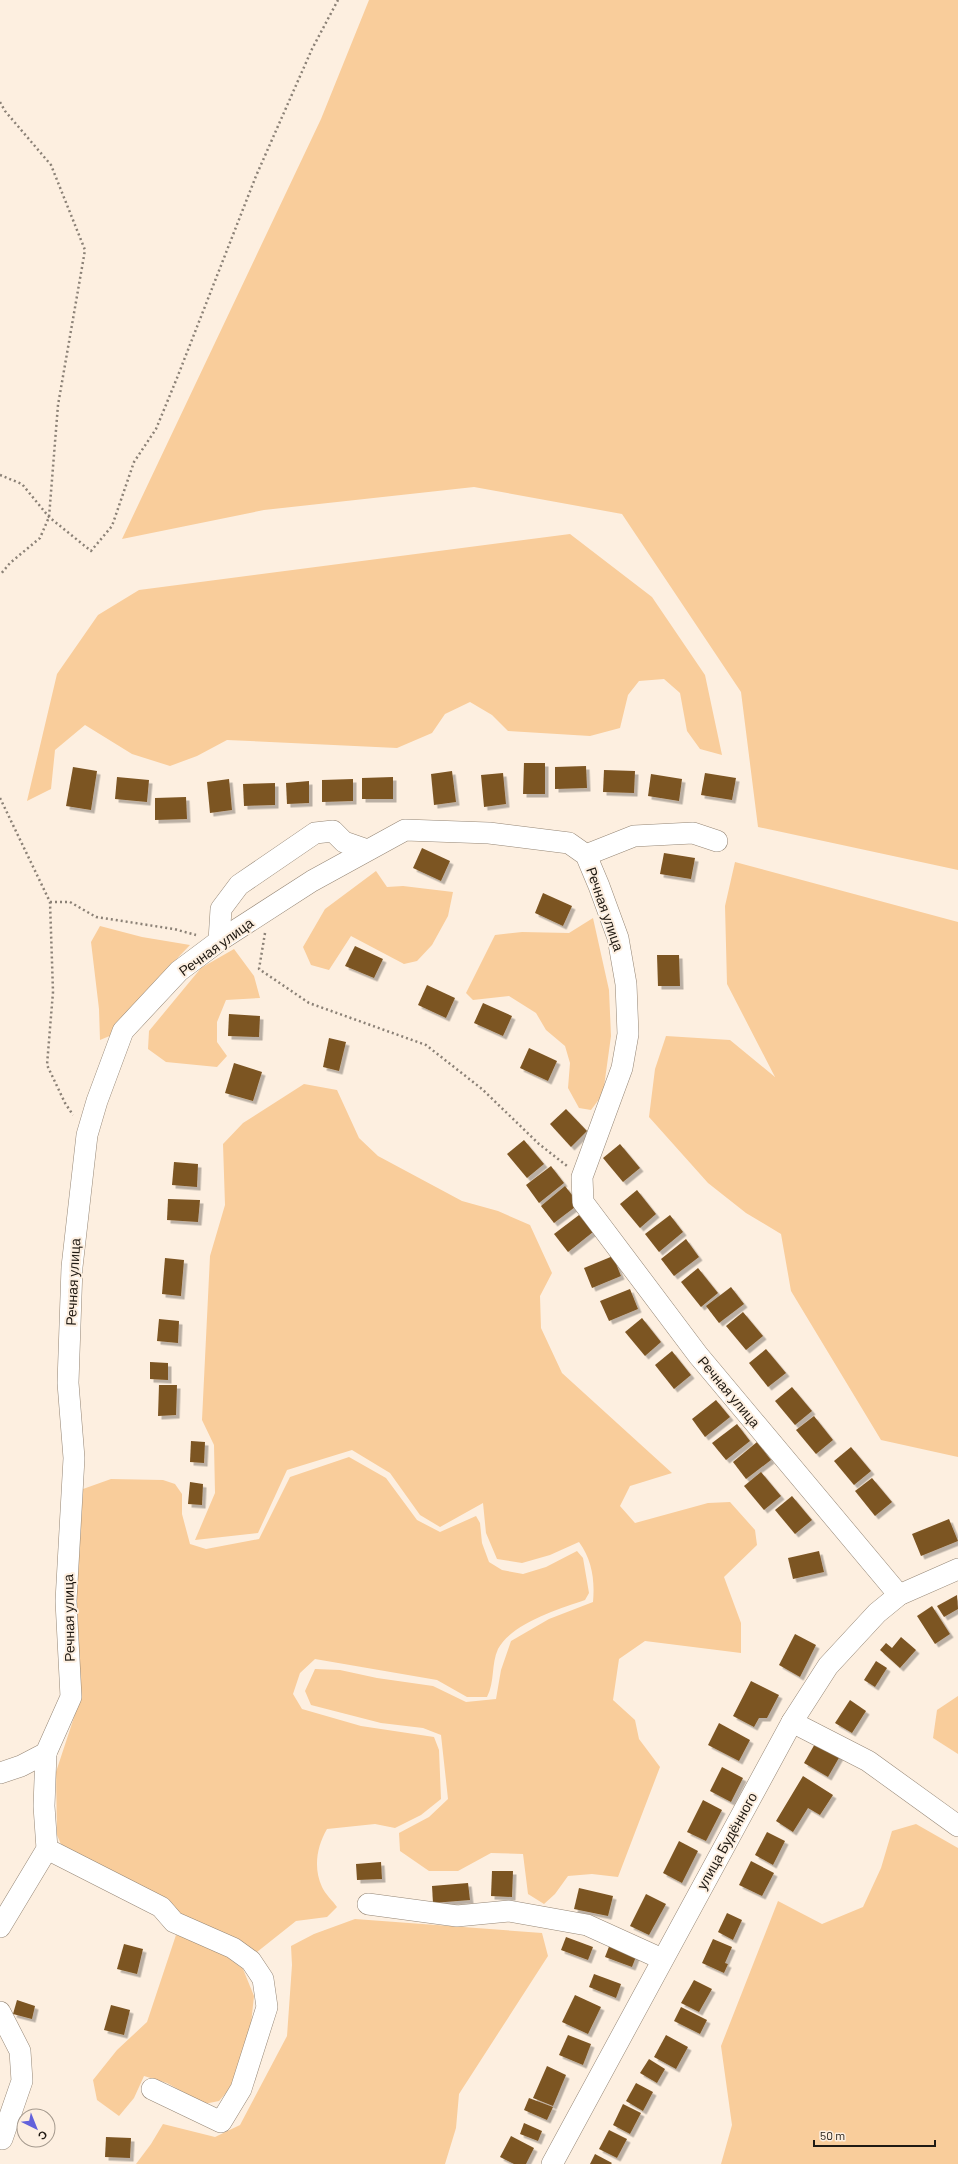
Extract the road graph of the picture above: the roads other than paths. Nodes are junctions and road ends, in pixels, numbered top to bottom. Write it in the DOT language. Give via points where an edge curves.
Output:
graph roads {
  1 [pos="717,841"];
  2 [pos="367,850"];
  3 [pos="586,855"];
  4 [pos="219,941"];
  5 [pos="958,1569"];
  6 [pos="898,1595"];
  7 [pos="792,1722"];
  8 [pos="46,1753"];
  9 [pos="0,1773"];
  10 [pos="958,1826"];
  11 [pos="47,1848"];
  12 [pos="368,1904"];
  13 [pos="0,1927"];
  14 [pos="662,1959"];
  15 [pos="0,2012"];
  16 [pos="152,2089"];
  17 [pos="2,2139"];
  18 [pos="552,2164"];
  1 -- 3 [label="street" via="693,833 634,836"];
  2 -- 3 [label="street, Речная улица" via="405,830 489,834 569,842"];
  2 -- 4 [label="street, Речная улица" via="312,881"];
  2 -- 4 [label="street" via="344,842 333,831 315,833 239,885 221,909"];
  3 -- 6 [label="street, Речная улица" via="618,938 626,984 628,1034 622,1068 582,1177 583,1202 698,1355"];
  4 -- 8 [label="street, Речная улица" via="178,971 123,1031 87,1135 72,1267 69,1375 74,1458 66,1601 71,1697"];
  5 -- 6 [label="street, улица Будённого"];
  6 -- 7 [label="street, улица Будённого" via="828,1666"];
  7 -- 10 [label="street" via="868,1761"];
  7 -- 14 [label="street, улица Будённого"];
  8 -- 9 [label="street"];
  8 -- 11 [label="street" via="44,1806"];
  11 -- 13 [label="street"];
  11 -- 16 [label="street" via="161,1907 174,1922 233,1948 251,1961 263,1979 267,2007 241,2089 221,2122"];
  12 -- 14 [label="street" via="457,1916 509,1911 587,1925"];
  14 -- 18 [label="street, улица Будённого"];
  15 -- 17 [label="street" via="20,2050 22,2081"];
}
